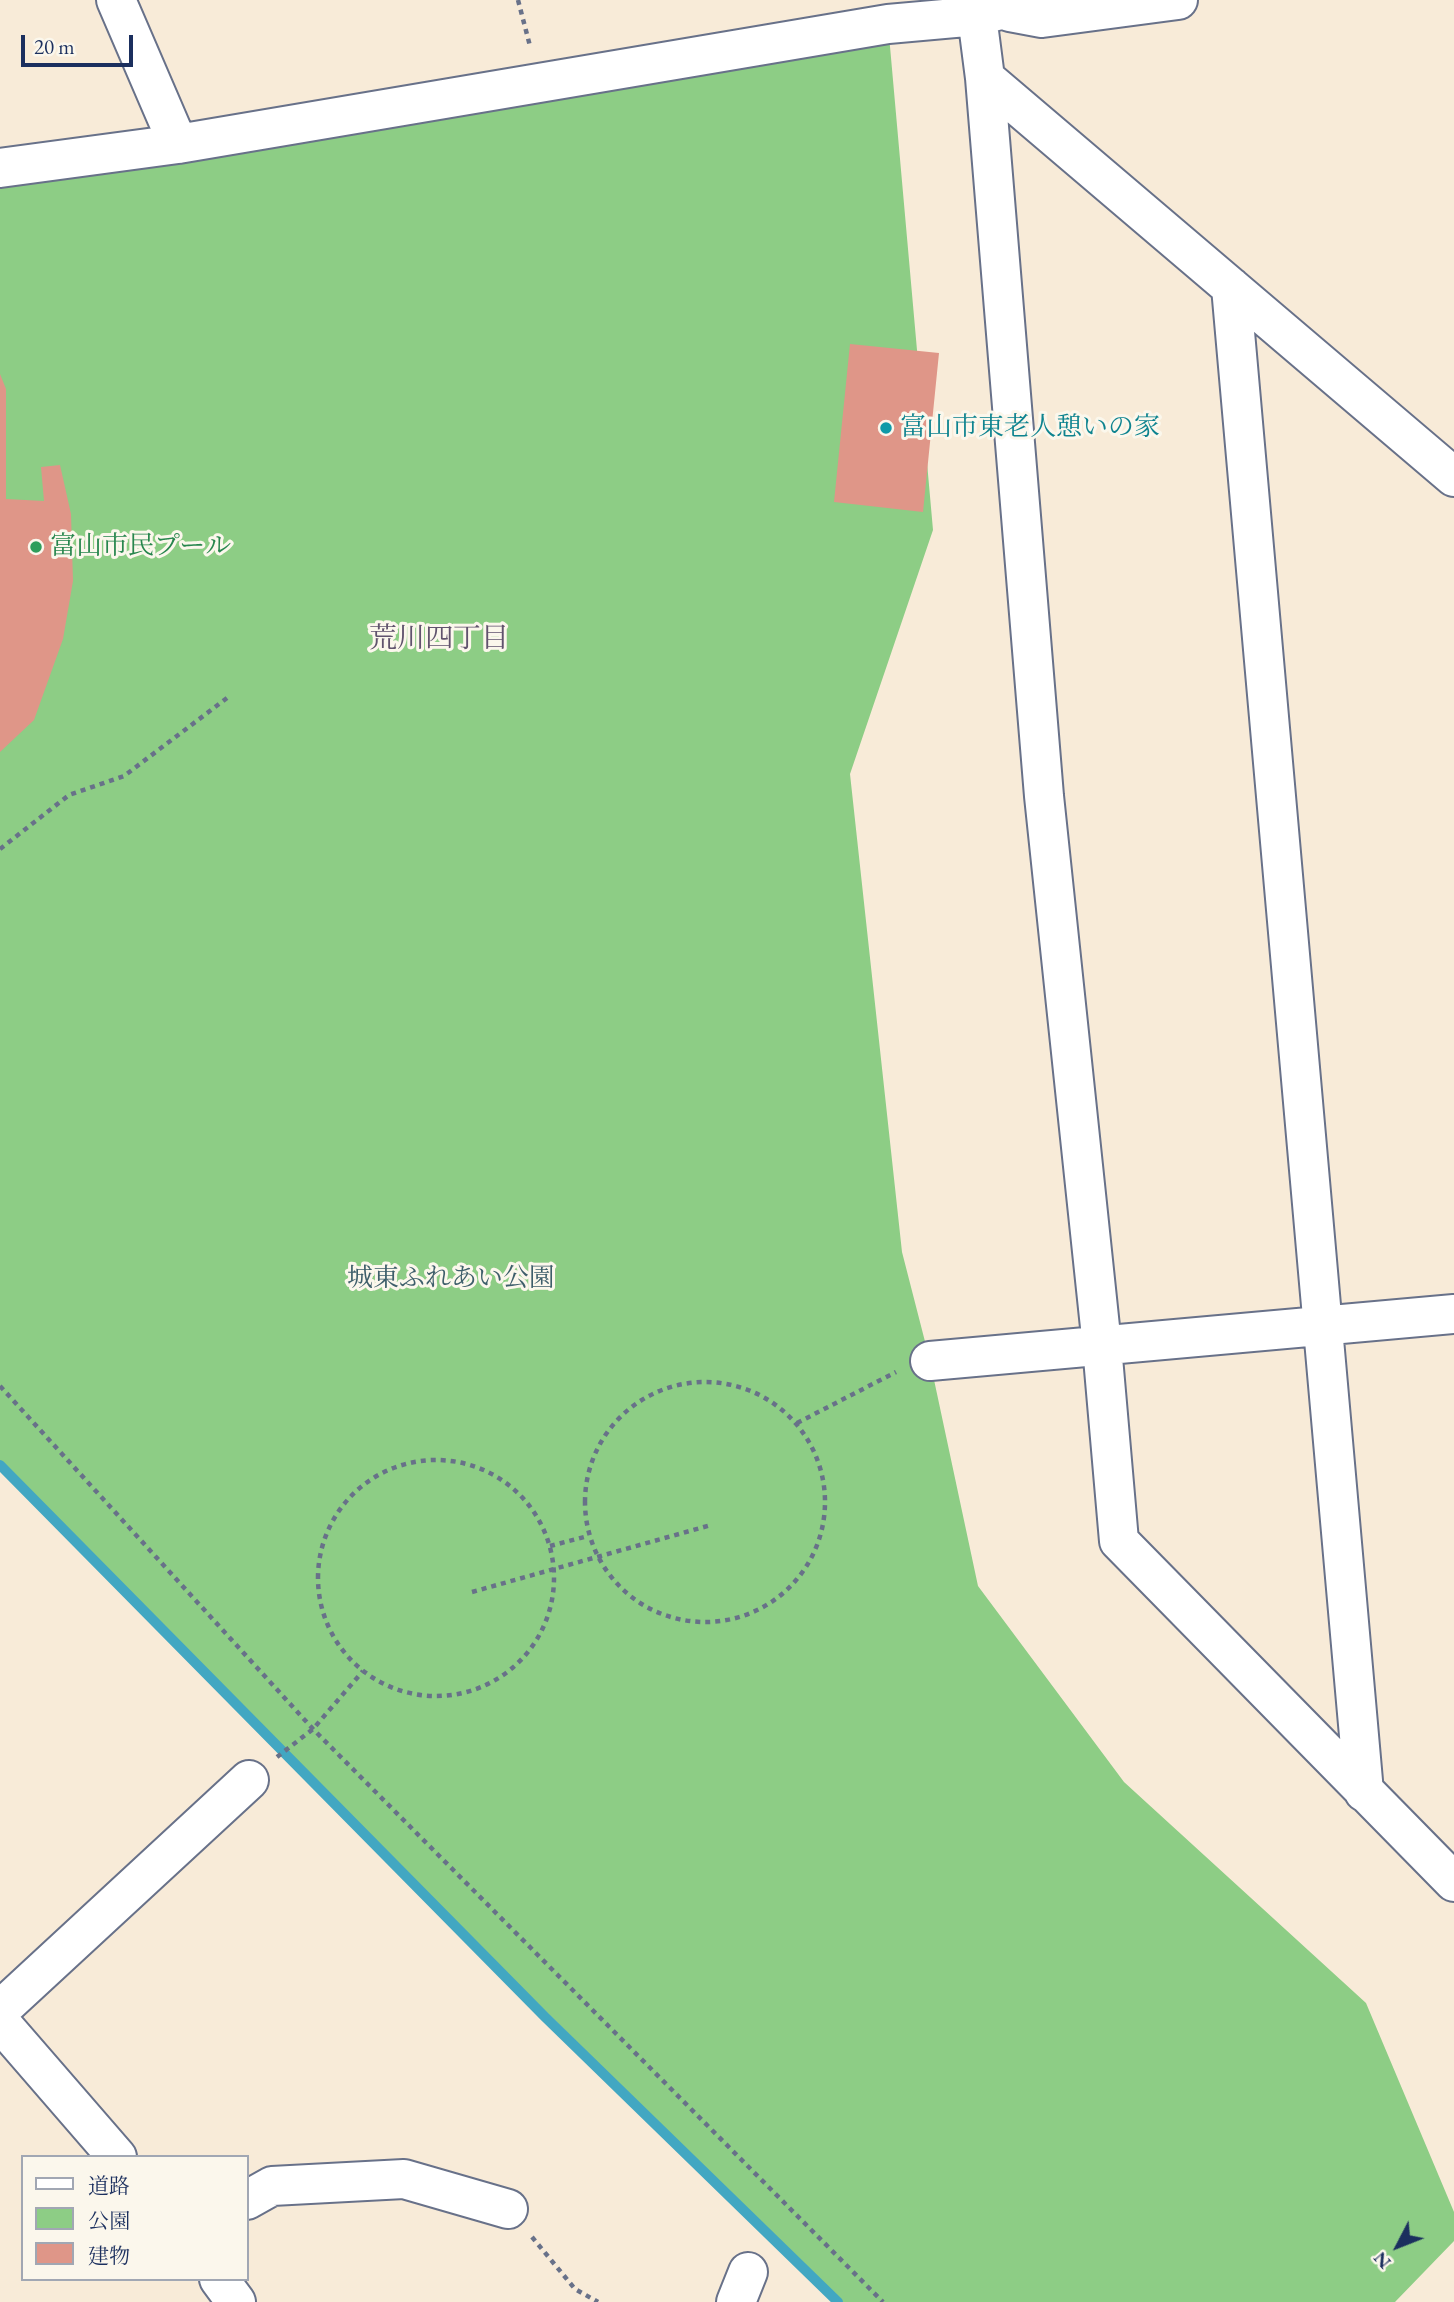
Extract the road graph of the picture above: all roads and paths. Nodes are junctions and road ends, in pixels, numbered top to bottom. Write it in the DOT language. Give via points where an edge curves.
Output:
graph roads {
  1 [pos="116,0"];
  2 [pos="518,0"];
  3 [pos="1040,0"];
  4 [pos="1178,0"];
  5 [pos="964,11"];
  6 [pos="985,78"];
  7 [pos="541,84"];
  8 [pos="178,144"];
  9 [pos="0,168"];
  10 [pos="1231,287"];
  11 [pos="1454,477"];
  12 [pos="227,698"];
  13 [pos="0,849"];
  14 [pos="1454,1314"];
  15 [pos="1323,1326"];
  16 [pos="1102,1346"];
  17 [pos="930,1361"];
  18 [pos="0,1386"];
  19 [pos="797,1423"];
  20 [pos="711,1525"];
  21 [pos="588,1536"];
  22 [pos="550,1546"];
  23 [pos="472,1592"];
  24 [pos="363,1671"];
  25 [pos="313,1729"];
  26 [pos="249,1780"];
  27 [pos="1364,1793"];
  28 [pos="1454,1882"];
  29 [pos="0,2010"];
  30 [pos="0,2022"];
  31 [pos="115,2155"];
  32 [pos="248,2199"];
  33 [pos="508,2209"];
  34 [pos="220,2281"];
  35 [pos="236,2302"];
  36 [pos="598,2302"];
  37 [pos="883,2302"];
  1 -- 8 [label="street"];
  2 -- 7 [label="path"];
  3 -- 5 [label="street"];
  4 -- 5 [label="street" via="1041,18"];
  5 -- 6 [label="street"];
  5 -- 7 [label="street"];
  6 -- 10 [label="street"];
  6 -- 16 [label="street" via="1044,796"];
  7 -- 8 [label="street"];
  8 -- 9 [label="street"];
  10 -- 11 [label="street"];
  10 -- 15 [label="street"];
  12 -- 13 [label="path" via="124,776 69,795"];
  14 -- 15 [label="street"];
  15 -- 16 [label="street"];
  15 -- 27 [label="street"];
  16 -- 17 [label="street"];
  16 -- 27 [label="street" via="1119,1541"];
  17 -- 19 [label="path" via="890,1374"];
  18 -- 25 [label="path"];
  19 -- 21 [label="path" via="769,1399 735,1385 699,1381 663,1388 631,1405 606,1432 590,1464 584,1499"];
  19 -- 21 [label="path" via="819,1460 826,1502 819,1545 797,1582 763,1609 722,1622 669,1617 639,1604 608,1574"];
  20 -- 23 [label="path, bridge"];
  21 -- 22 [label="path"];
  22 -- 24 [label="path" via="555,1583 548,1619 530,1652 502,1677 469,1692 432,1696 396,1689"];
  22 -- 24 [label="path" via="535,1512 509,1485 477,1467 428,1461 404,1464 370,1480 343,1504 325,1537 318,1574 322,1611 338,1644"];
  24 -- 25 [label="path"];
  25 -- 26 [label="path"];
  25 -- 37 [label="path"];
  26 -- 29 [label="street"];
  27 -- 28 [label="street"];
  30 -- 31 [label="street"];
  32 -- 33 [label="street" via="272,2186 404,2179"];
  33 -- 36 [label="path" via="575,2290"];
  34 -- 35 [label="street"];
}
